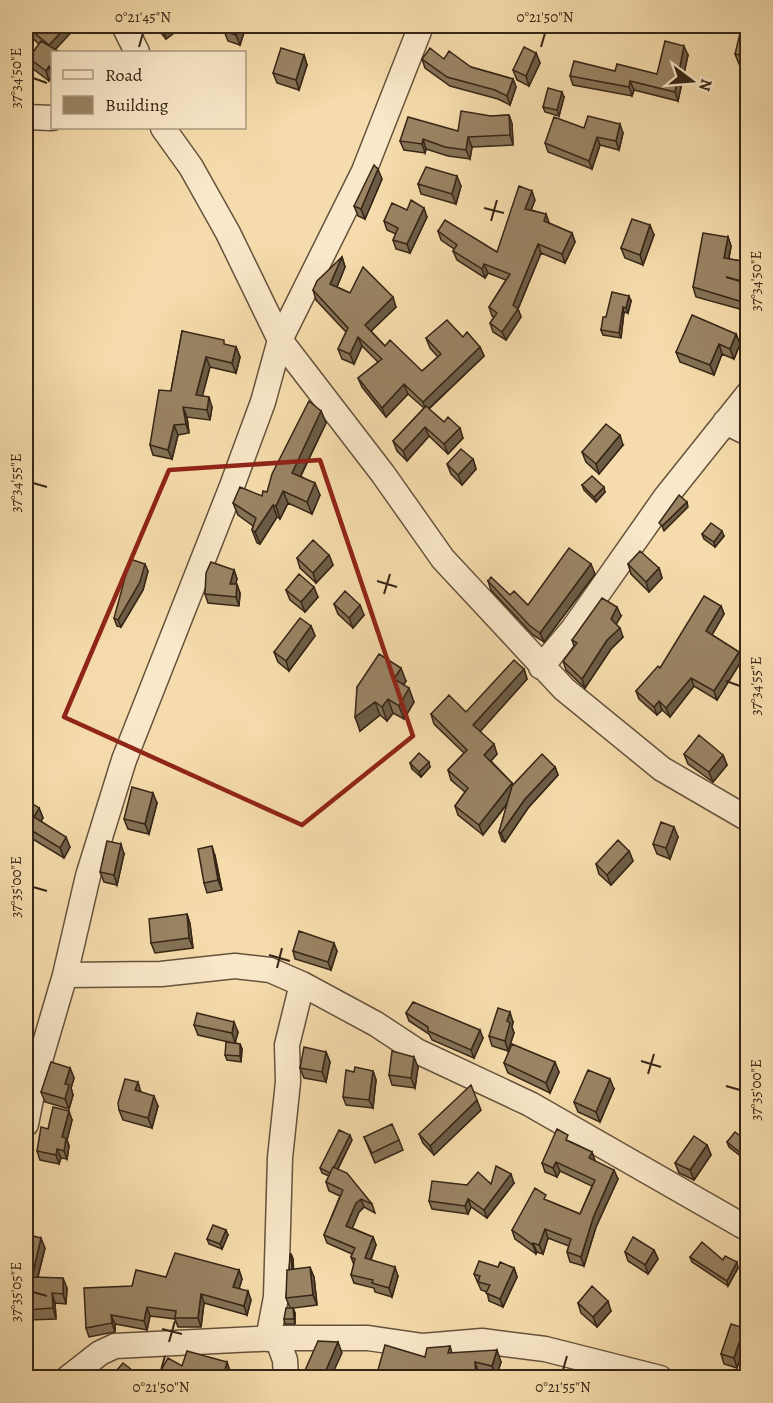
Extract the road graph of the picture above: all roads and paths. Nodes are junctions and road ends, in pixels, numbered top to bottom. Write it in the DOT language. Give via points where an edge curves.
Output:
graph roads {
  1 [pos="124,26"];
  2 [pos="421,26"];
  3 [pos="136,51"];
  4 [pos="26,117"];
  5 [pos="51,118"];
  6 [pos="164,129"];
  7 [pos="280,340"];
  8 [pos="747,394"];
  9 [pos="725,422"];
  10 [pos="747,433"];
  11 [pos="541,667"];
  12 [pos="747,819"];
  13 [pos="65,975"];
  14 [pos="302,984"];
  15 [pos="26,1124"];
  16 [pos="747,1229"];
  17 [pos="272,1339"];
  18 [pos="68,1377"];
  19 [pos="286,1377"];
  20 [pos="660,1377"];
  1 -- 3 [label="street"];
  2 -- 7 [label="street" via="364,171"];
  4 -- 5 [label="street"];
  6 -- 7 [label="street" via="191,167 228,233"];
  7 -- 11 [label="street" via="443,559"];
  7 -- 13 [label="street" via="263,402 232,486 124,760 88,876"];
  8 -- 9 [label="street"];
  9 -- 10 [label="street"];
  9 -- 11 [label="street"];
  11 -- 12 [label="street" via="662,769"];
  13 -- 14 [label="street" via="161,974 236,966 270,970"];
  13 -- 15 [label="street"];
  14 -- 16 [label="street" via="417,1051 530,1104"];
  14 -- 17 [label="street" via="287,1045"];
  17 -- 18 [label="street" via="115,1346"];
  17 -- 19 [label="street" via="285,1360"];
  17 -- 20 [label="street" via="368,1338 423,1346 482,1341 545,1349"];
}
